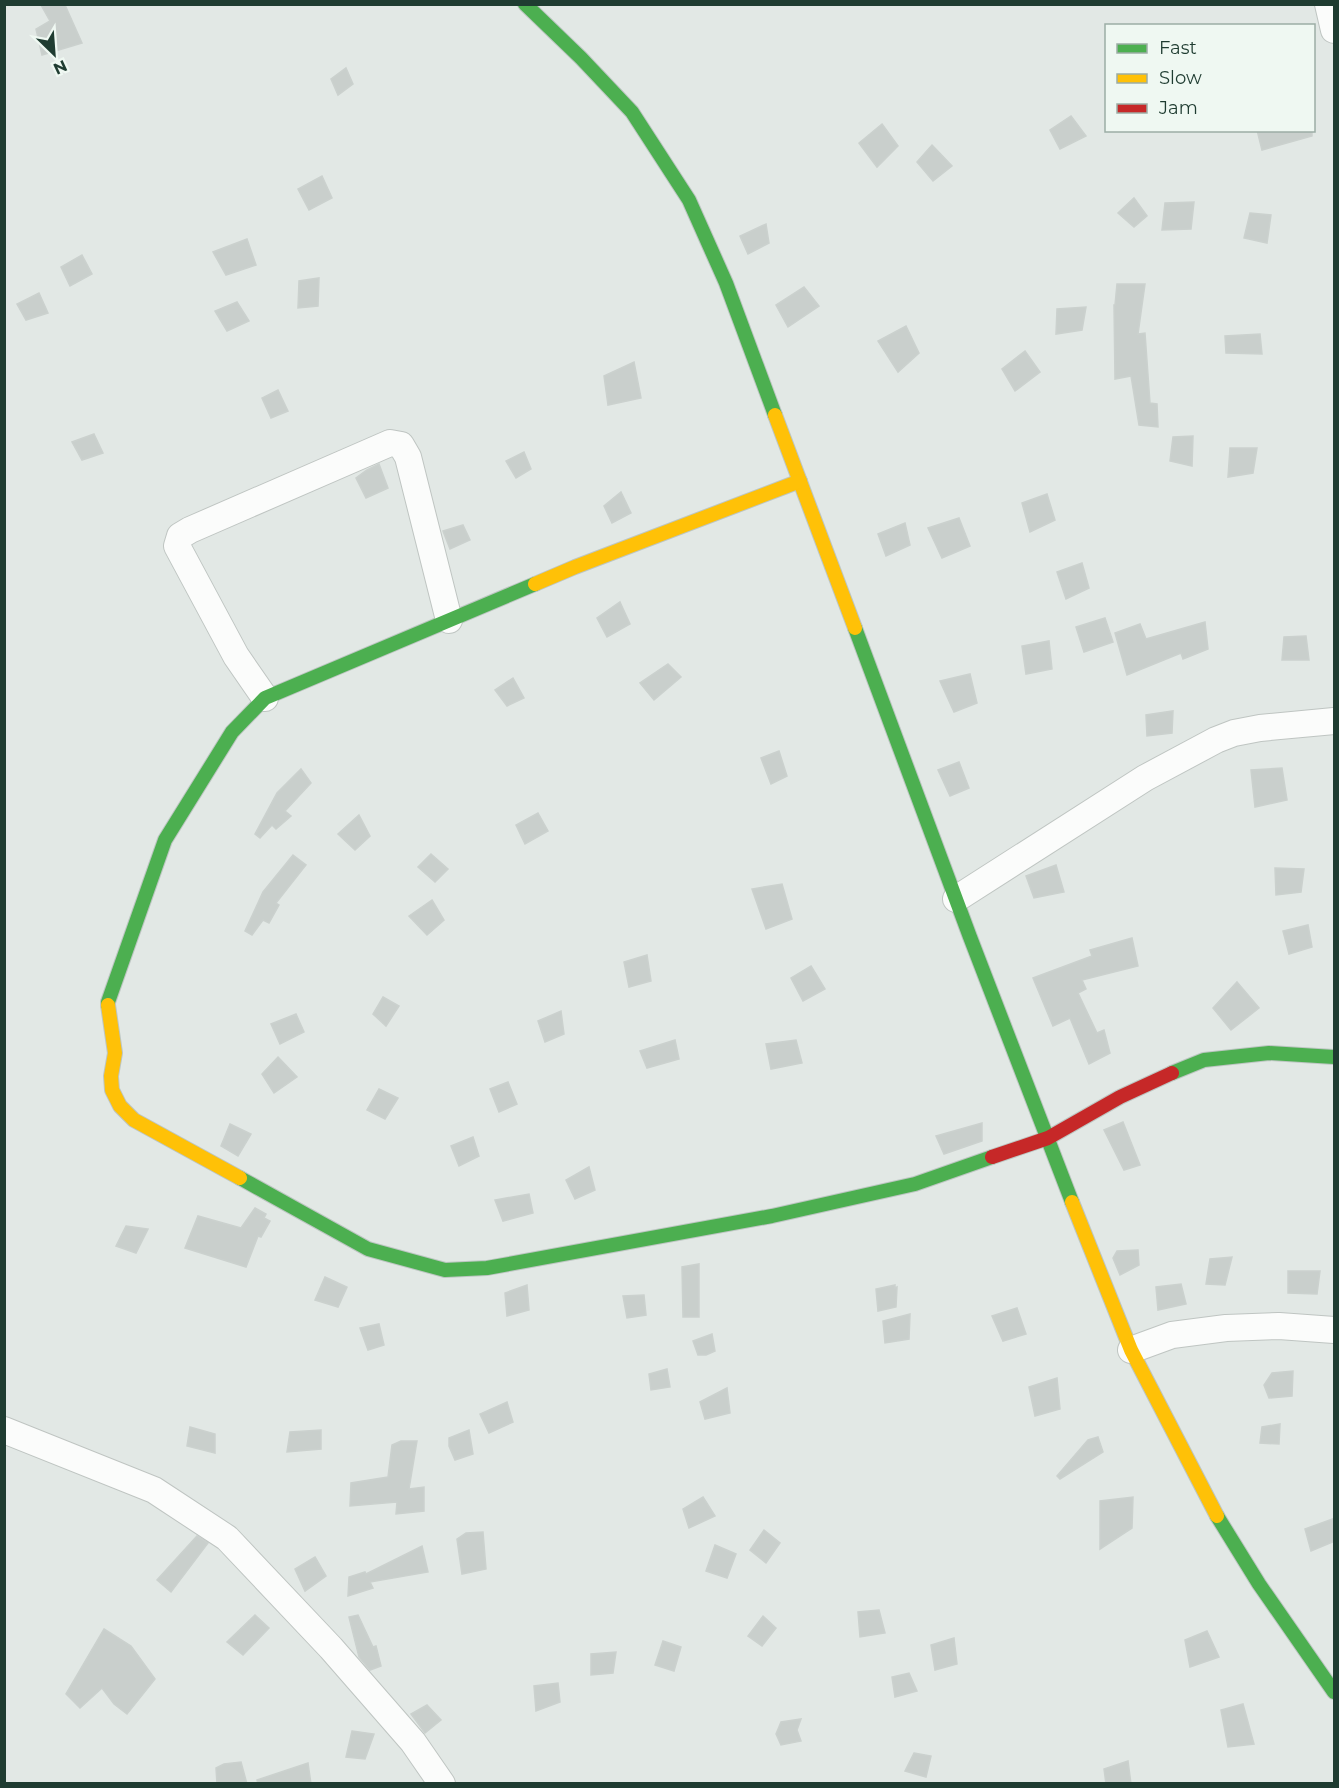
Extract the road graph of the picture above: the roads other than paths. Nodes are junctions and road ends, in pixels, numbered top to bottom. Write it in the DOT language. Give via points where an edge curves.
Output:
graph roads {
  1 [pos="525,4"];
  2 [pos="1328,4"];
  3 [pos="1335,30"];
  4 [pos="800,481"];
  5 [pos="449,620"];
  6 [pos="265,698"];
  7 [pos="1335,721"];
  8 [pos="956,899"];
  9 [pos="1335,1057"];
  10 [pos="1048,1138"];
  11 [pos="1335,1330"];
  12 [pos="1131,1350"];
  13 [pos="4,1430"];
  14 [pos="1335,1692"];
  15 [pos="442,1784"];
  1 -- 4 [label="street" via="632,112 689,200 726,283"];
  2 -- 3 [label="street"];
  4 -- 5 [label="street"];
  4 -- 8 [label="street"];
  5 -- 6 [label="street"];
  5 -- 6 [label="street" via="408,457 401,445 390,443 180,536 177,546 182,556 236,656"];
  6 -- 10 [label="street" via="232,732 165,840 108,1002 115,1059 112,1090 118,1104 134,1120 368,1249 445,1270 487,1268 772,1216 915,1184"];
  7 -- 8 [label="street" via="1260,728 1216,740 1145,778"];
  8 -- 10 [label="street"];
  9 -- 10 [label="street" via="1269,1053 1204,1060 1120,1097"];
  10 -- 12 [label="street"];
  11 -- 12 [label="street" via="1226,1328 1172,1335"];
  12 -- 14 [label="street" via="1212,1508 1259,1584"];
  13 -- 15 [label="street" via="154,1490 227,1538 354,1674 413,1742"];
}
